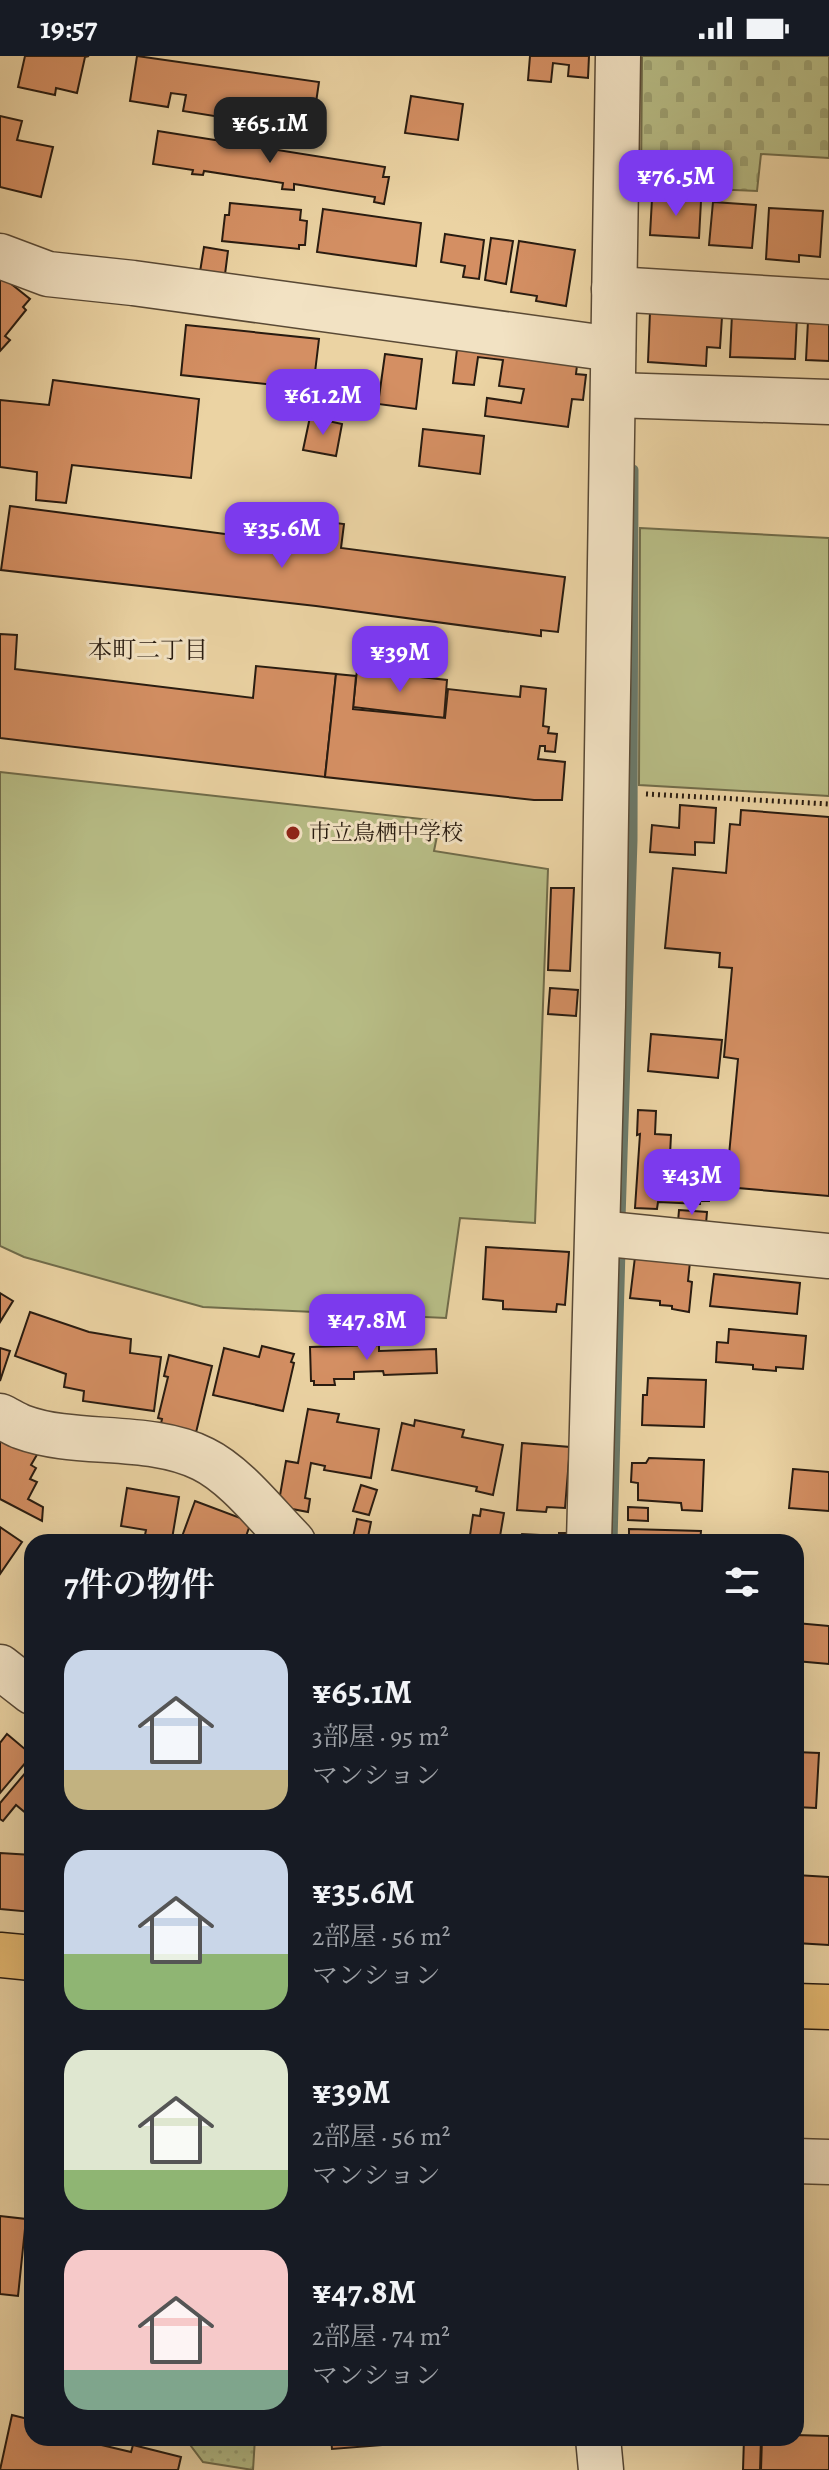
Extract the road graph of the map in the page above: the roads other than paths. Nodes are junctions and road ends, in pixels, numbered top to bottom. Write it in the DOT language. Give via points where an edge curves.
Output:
graph roads {
  1 [pos="618,56"];
  2 [pos="0,256"];
  3 [pos="614,289"];
  4 [pos="829,302"];
  5 [pos="613,349"];
  6 [pos="614,395"];
  7 [pos="829,402"];
  8 [pos="598,1233"];
  9 [pos="829,1256"];
  10 [pos="0,1416"];
  11 [pos="285,1534"];
  12 [pos="589,1534"];
  13 [pos="0,1667"];
  14 [pos="24,1686"];
  15 [pos="0,1955"];
  16 [pos="24,1957"];
  17 [pos="804,2006"];
  18 [pos="829,2007"];
  19 [pos="804,2161"];
  20 [pos="829,2162"];
  21 [pos="599,2446"];
  22 [pos="601,2470"];
  1 -- 3 [label="street"];
  2 -- 5 [label="street" via="48,274"];
  3 -- 4 [label="street"];
  3 -- 5 [label="street"];
  5 -- 6 [label="street"];
  6 -- 7 [label="street"];
  6 -- 8 [label="street"];
  8 -- 9 [label="street"];
  8 -- 12 [label="street"];
  10 -- 11 [label="street" via="35,1430 165,1447 205,1459"];
  13 -- 14 [label="street"];
  15 -- 16 [label="main road"];
  17 -- 18 [label="main road"];
  19 -- 20 [label="street"];
  21 -- 22 [label="street"];
}
